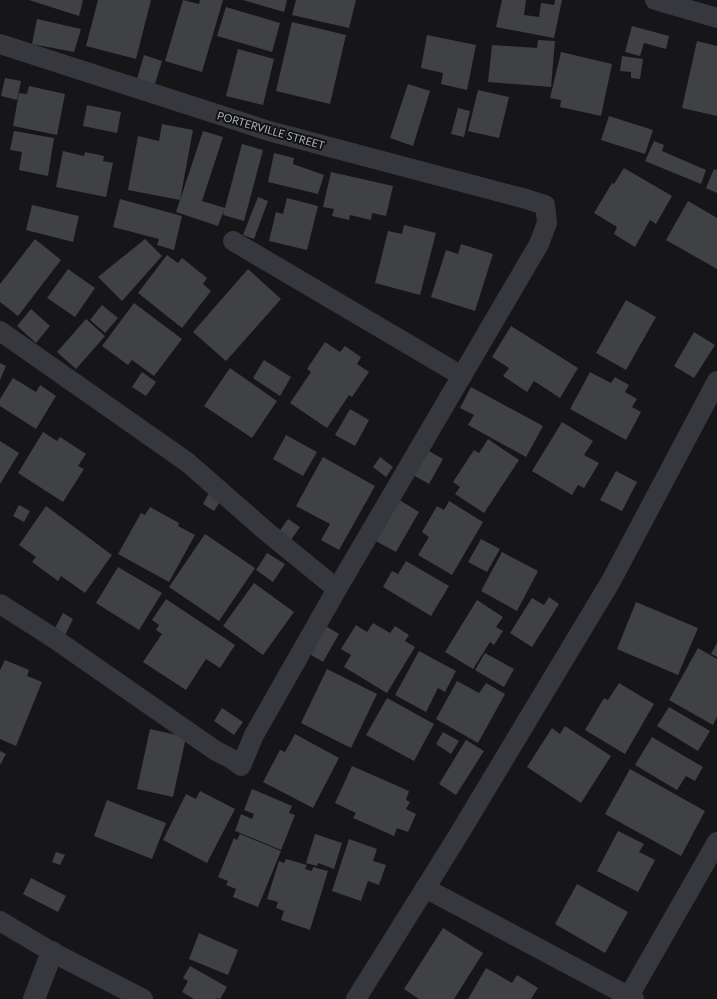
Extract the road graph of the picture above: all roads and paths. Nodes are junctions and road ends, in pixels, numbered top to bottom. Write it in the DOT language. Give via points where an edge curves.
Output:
graph roads {
  1 [pos="655,0"];
  2 [pos="717,18"];
  3 [pos="0,44"];
  4 [pos="233,241"];
  5 [pos="0,331"];
  6 [pos="462,376"];
  7 [pos="717,381"];
  8 [pos="337,588"];
  9 [pos="0,604"];
  10 [pos="717,842"];
  11 [pos="425,888"];
  12 [pos="0,921"];
  13 [pos="52,952"];
  14 [pos="632,998"];
  15 [pos="34,999"];
  16 [pos="143,999"];
  17 [pos="356,999"];
  1 -- 2 [label="street"];
  3 -- 6 [label="street, PORTERVILLE STREET" via="269,131 545,205 547,223 539,244"];
  4 -- 6 [label="street"];
  5 -- 8 [label="street" via="187,462 267,532"];
  6 -- 8 [label="street"];
  7 -- 11 [label="street" via="611,581"];
  8 -- 9 [label="street" via="254,735 241,766 216,752 52,637"];
  10 -- 14 [label="street"];
  11 -- 14 [label="street"];
  11 -- 17 [label="street"];
  12 -- 13 [label="street"];
  13 -- 15 [label="street"];
  13 -- 16 [label="street"];
}
